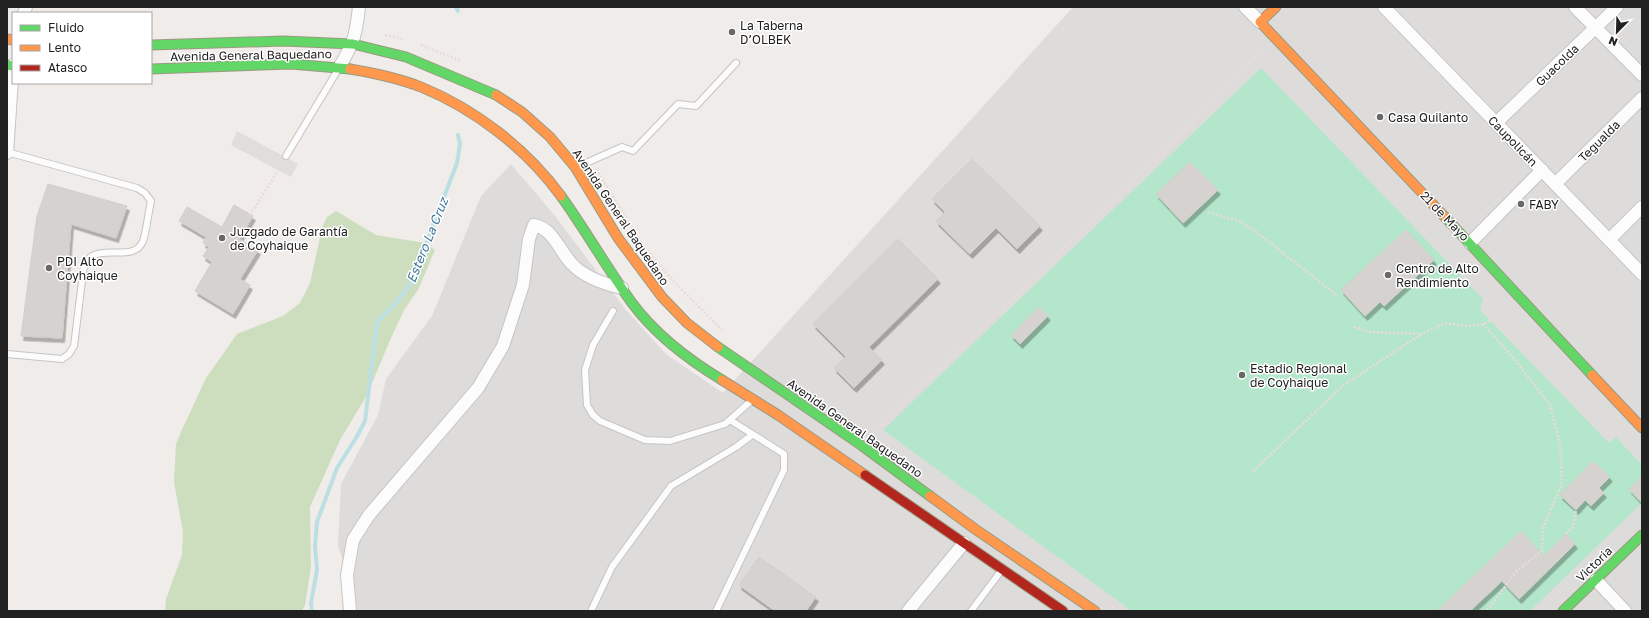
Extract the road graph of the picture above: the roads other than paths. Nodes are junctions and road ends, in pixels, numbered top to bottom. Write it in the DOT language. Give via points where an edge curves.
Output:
graph roads {
  1 [pos="359,7"];
  2 [pos="1245,7"];
  3 [pos="1276,7"];
  4 [pos="1384,7"];
  5 [pos="1575,7"];
  6 [pos="1617,7"];
  7 [pos="1260,22"];
  8 [pos="1596,28"];
  9 [pos="353,44"];
  10 [pos="152,45"];
  11 [pos="736,63"];
  12 [pos="340,66"];
  13 [pos="152,69"];
  14 [pos="1642,75"];
  15 [pos="12,80"];
  16 [pos="1642,98"];
  17 [pos="1496,123"];
  18 [pos="7,153"];
  19 [pos="286,156"];
  20 [pos="575,167"];
  21 [pos="1542,170"];
  22 [pos="1555,184"];
  23 [pos="1642,207"];
  24 [pos="1609,240"];
  25 [pos="1470,243"];
  26 [pos="1642,274"];
  27 [pos="622,288"];
  28 [pos="613,311"];
  29 [pos="7,354"];
  30 [pos="752,400"];
  31 [pos="730,420"];
  32 [pos="1642,428"];
  33 [pos="752,435"];
  34 [pos="1642,535"];
  35 [pos="964,543"];
  36 [pos="1002,570"];
  37 [pos="1596,580"];
  38 [pos="350,611"];
  39 [pos="591,611"];
  40 [pos="716,611"];
  41 [pos="908,611"];
  42 [pos="971,611"];
  43 [pos="1063,611"];
  44 [pos="1095,611"];
  45 [pos="1563,611"];
  46 [pos="1625,611"];
  1 -- 9 [label="street"];
  2 -- 7 [label="street, 21 de Mayo"];
  3 -- 7 [label="main road"];
  4 -- 17 [label="street, Caupolicán"];
  5 -- 8 [label="street"];
  6 -- 8 [label="street, Guacolda"];
  7 -- 25 [label="main road, 21 de Mayo"];
  8 -- 14 [label="street"];
  8 -- 17 [label="street, Guacolda"];
  9 -- 10 [label="main road, Avenida General Baquedano" via="283,41"];
  9 -- 12 [label="street"];
  9 -- 20 [label="main road, Avenida General Baquedano" via="406,57 492,92 522,112 550,137"];
  11 -- 20 [label="lane" via="696,106 678,104 633,151 622,147"];
  12 -- 13 [label="main road, Avenida General Baquedano" via="305,64"];
  12 -- 19 [label="lane"];
  12 -- 27 [label="main road, Avenida General Baquedano" via="371,71 437,93 467,109 494,129 547,178"];
  15 -- 18 [label="street"];
  16 -- 22 [label="street, Tegualda"];
  17 -- 21 [label="street, Caupolicán"];
  18 -- 29 [label="lane" via="137,188 151,201 143,242 135,250 127,253 101,253 91,256 84,265 74,346 69,354 62,359"];
  20 -- 44 [label="main road, Avenida General Baquedano" via="618,238 643,273 687,323 721,350 861,445 975,530"];
  21 -- 22 [label="street, Caupolicán"];
  21 -- 25 [label="street"];
  22 -- 24 [label="street, Caupolicán"];
  23 -- 24 [label="street"];
  24 -- 26 [label="street, Caupolicán"];
  25 -- 32 [label="main road, 21 de Mayo"];
  27 -- 30 [label="main road, Avenida General Baquedano" via="649,322 679,350 697,365"];
  27 -- 38 [label="street" via="589,277 572,264 551,235 534,225 529,240 523,285 503,346 478,388 369,515 353,540 347,575"];
  28 -- 31 [label="lane" via="593,345 584,370 587,405 593,415 600,421 645,440 670,441 725,424"];
  30 -- 31 [label="lane"];
  30 -- 35 [label="main road, Avenida General Baquedano" via="778,415"];
  31 -- 33 [label="lane"];
  33 -- 39 [label="lane" via="671,486 612,567"];
  33 -- 40 [label="lane" via="784,454 784,470"];
  34 -- 37 [label="main road, Victoria"];
  35 -- 36 [label="main road, Avenida General Baquedano"];
  35 -- 41 [label="street"];
  36 -- 42 [label="lane"];
  36 -- 43 [label="main road, Avenida General Baquedano"];
  37 -- 45 [label="main road, Victoria"];
  37 -- 46 [label="street"];
}
